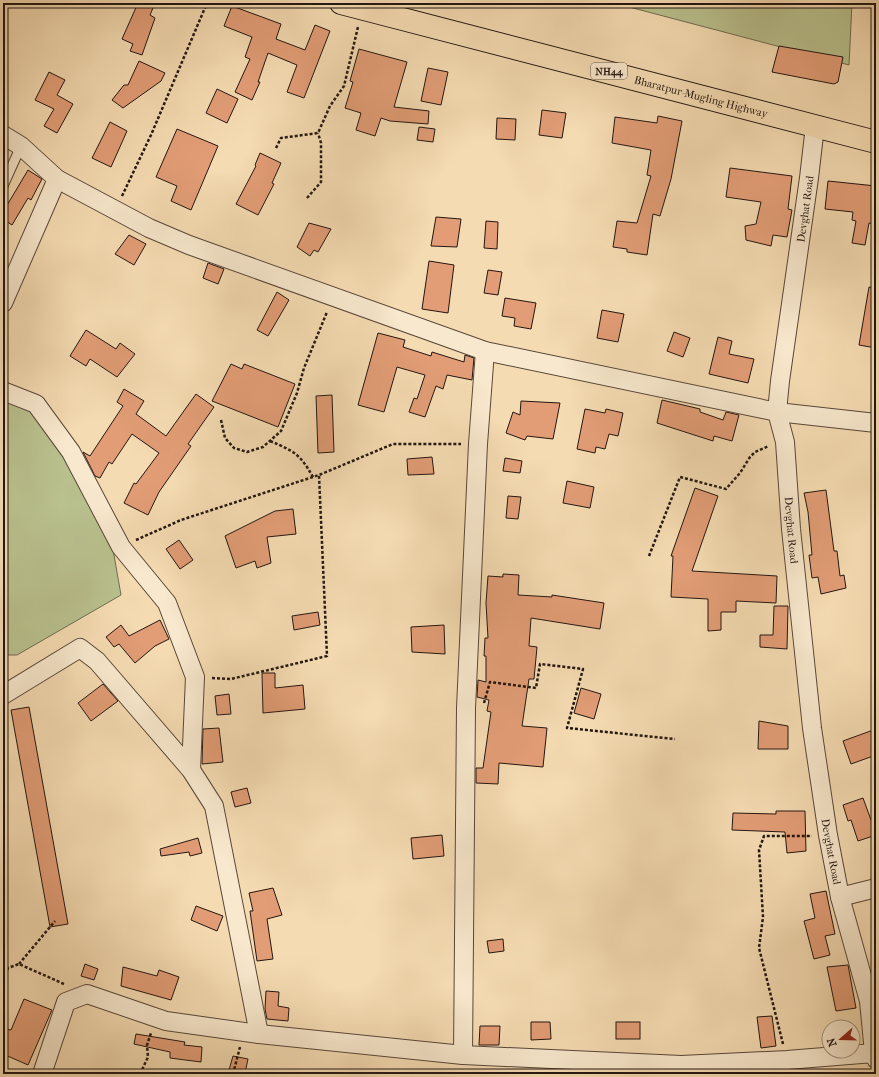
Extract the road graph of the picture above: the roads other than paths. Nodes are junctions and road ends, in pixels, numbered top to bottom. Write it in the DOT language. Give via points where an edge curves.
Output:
graph roads {
  1 [pos="341,3"];
  2 [pos="815,126"];
  3 [pos="3,135"];
  4 [pos="876,142"];
  5 [pos="21,146"];
  6 [pos="57,178"];
  7 [pos="3,186"];
  8 [pos="3,303"];
  9 [pos="485,351"];
  10 [pos="3,390"];
  11 [pos="777,412"];
  12 [pos="876,423"];
  13 [pos="3,695"];
  14 [pos="191,770"];
  15 [pos="876,888"];
  16 [pos="840,897"];
  17 [pos="253,1033"];
  18 [pos="463,1055"];
  19 [pos="875,1056"];
  20 [pos="683,1070"];
  21 [pos="42,1074"];
  1 -- 2 [label="highway, Bharatpur-Mugling Highway / NH44"];
  2 -- 4 [label="highway, Bharatpur-Mugling Highway / NH44"];
  2 -- 11 [label="street, Devghat Road"];
  3 -- 5 [label="street"];
  5 -- 6 [label="street"];
  5 -- 7 [label="lane"];
  6 -- 8 [label="street"];
  6 -- 9 [label="street" via="114,211 189,245"];
  9 -- 11 [label="street"];
  9 -- 18 [label="street" via="478,444 466,708"];
  10 -- 14 [label="street" via="36,404 72,452 121,547 167,602 195,677"];
  11 -- 12 [label="street"];
  11 -- 16 [label="street, Devghat Road" via="785,442 791,529 812,728"];
  13 -- 14 [label="street" via="80,648 97,660"];
  14 -- 17 [label="street" via="214,806"];
  15 -- 16 [label="street, Devghat Road"];
  16 -- 19 [label="street" via="869,1001"];
  17 -- 18 [label="street"];
  17 -- 21 [label="street" via="166,1021 87,994 66,1002"];
  18 -- 20 [label="street"];
  19 -- 20 [label="street" via="787,1060"];
}
